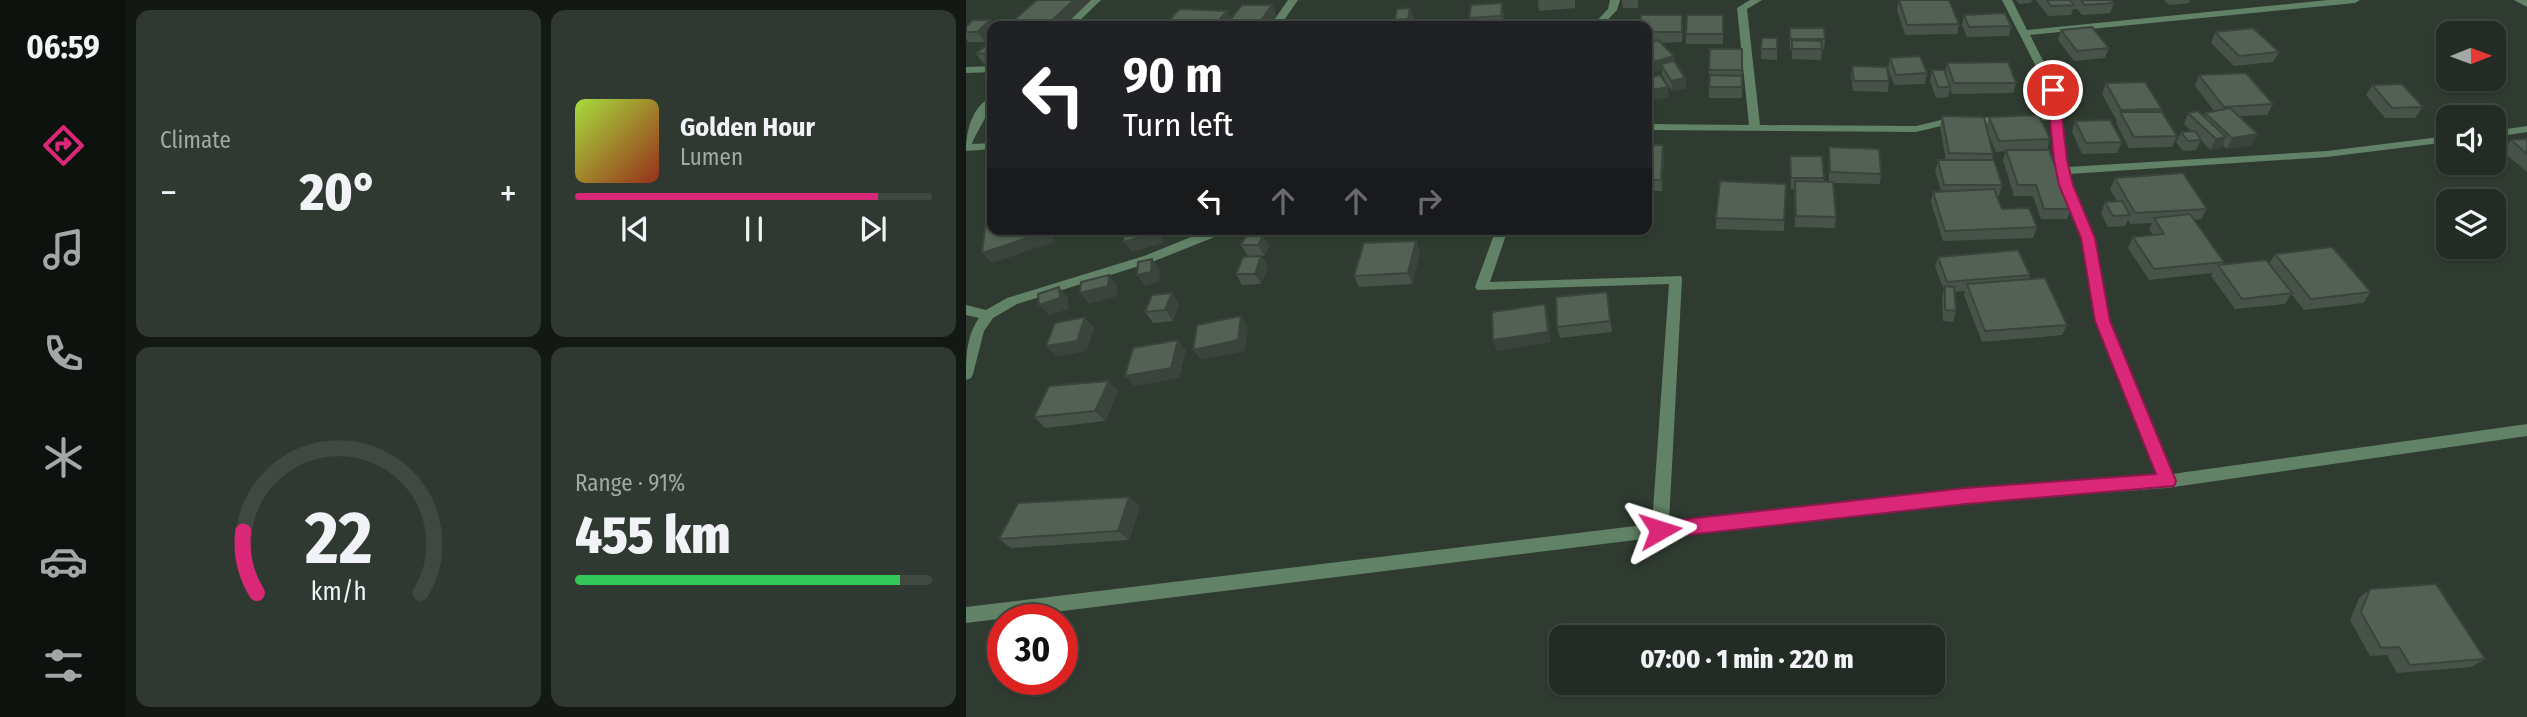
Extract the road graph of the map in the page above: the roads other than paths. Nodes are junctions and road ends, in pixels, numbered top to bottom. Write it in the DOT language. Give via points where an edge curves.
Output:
graph roads {
  1 [pos="1096,0"];
  2 [pos="1293,0"];
  3 [pos="1615,0"];
  4 [pos="1757,0"];
  5 [pos="2007,0"];
  6 [pos="2355,0"];
  7 [pos="2519,0"];
  8 [pos="2527,4"];
  9 [pos="1074,21"];
  10 [pos="1279,21"];
  11 [pos="1602,21"];
  12 [pos="2024,33"];
  13 [pos="987,69"];
  14 [pos="966,70"];
  15 [pos="987,105"];
  16 [pos="2056,117"];
  17 [pos="1652,127"];
  18 [pos="969,128"];
  19 [pos="1755,128"];
  20 [pos="2527,129"];
  21 [pos="2506,132"];
  22 [pos="2436,140"];
  23 [pos="987,146"];
  24 [pos="966,147"];
  25 [pos="2063,172"];
  26 [pos="1208,235"];
  27 [pos="1500,235"];
  28 [pos="966,310"];
  29 [pos="988,315"];
  30 [pos="966,374"];
  31 [pos="2527,430"];
  32 [pos="2167,481"];
  33 [pos="1660,530"];
  34 [pos="966,615"];
  1 -- 9 [label="street"];
  2 -- 10 [label="street"];
  3 -- 11 [label="street"];
  4 -- 19 [label="street" via="1742,8"];
  5 -- 12 [label="street"];
  6 -- 12 [label="street"];
  7 -- 8 [label="street"];
  12 -- 16 [label="street" via="2053,90"];
  13 -- 14 [label="street"];
  15 -- 18 [label="street"];
  16 -- 19 [label="street" via="1941,123 1916,129"];
  16 -- 25 [label="street"];
  17 -- 19 [label="street"];
  18 -- 24 [label="street"];
  20 -- 21 [label="street"];
  22 -- 25 [label="street" via="2327,154"];
  23 -- 24 [label="street"];
  25 -- 32 [label="street" via="2088,238 2103,321"];
  26 -- 29 [label="street" via="1148,259 1012,301"];
  27 -- 33 [label="street" via="1482,287 1676,279"];
  28 -- 29 [label="street"];
  29 -- 30 [label="street" via="977,330"];
  31 -- 32 [label="street"];
  32 -- 33 [label="street" via="1966,496"];
  33 -- 34 [label="street"];
}
